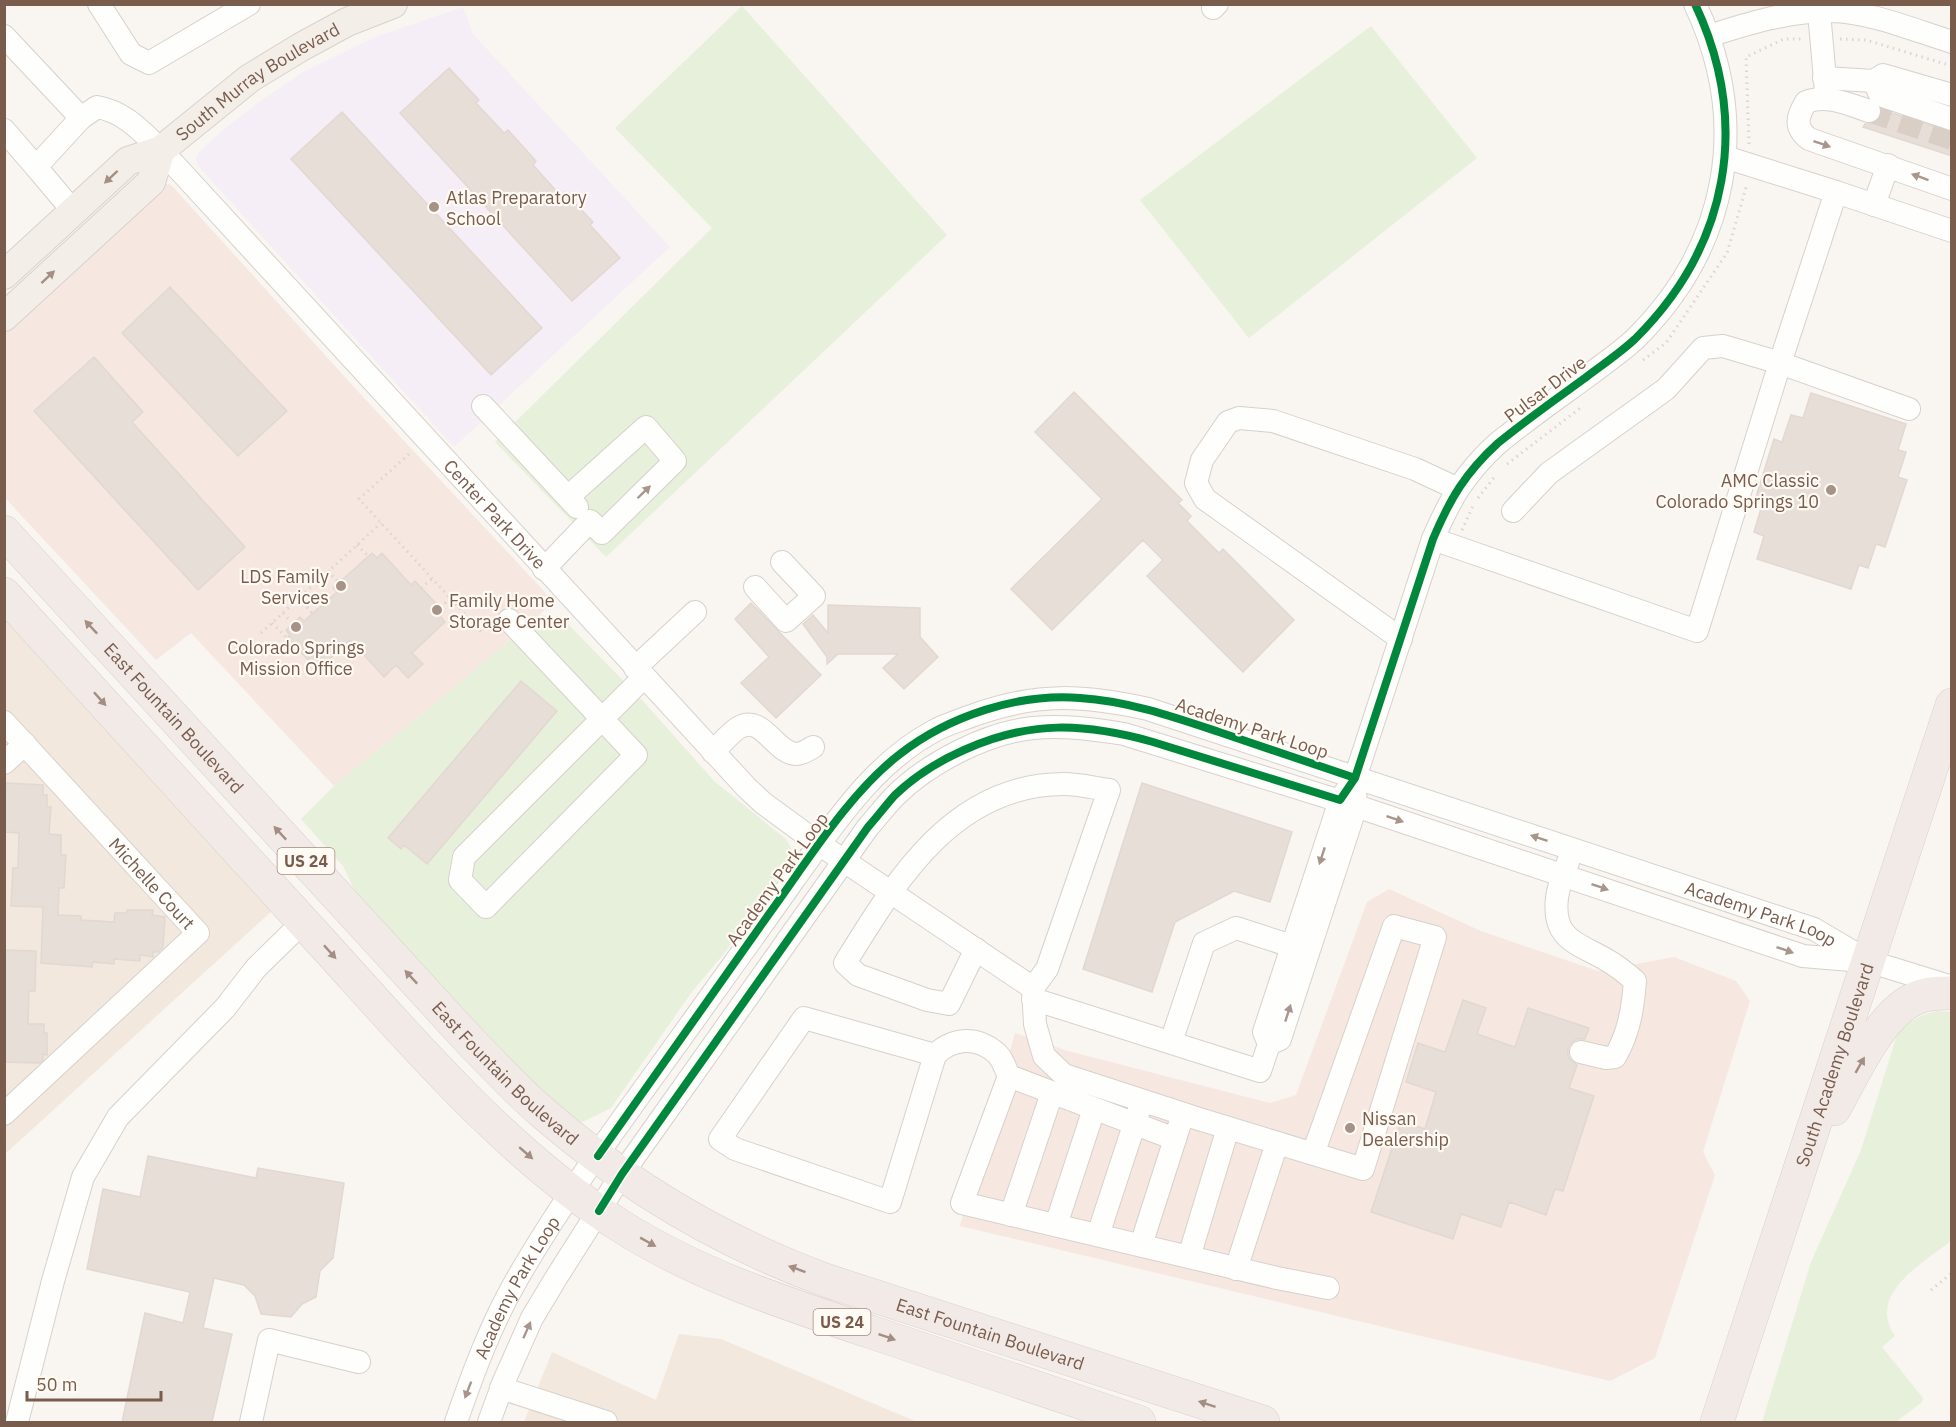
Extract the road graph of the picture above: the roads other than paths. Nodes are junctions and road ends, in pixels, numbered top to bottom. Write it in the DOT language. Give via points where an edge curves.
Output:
graph roads {
  1 [pos="99,4"];
  2 [pos="249,4"];
  3 [pos="1695,4"];
  4 [pos="380,6"];
  5 [pos="1820,12"];
  6 [pos="4,36"];
  7 [pos="1709,36"];
  8 [pos="1952,42"];
  9 [pos="1874,81"];
  10 [pos="1825,88"];
  11 [pos="1952,95"];
  12 [pos="1952,107"];
  13 [pos="1869,111"];
  14 [pos="81,118"];
  15 [pos="1952,119"];
  16 [pos="4,130"];
  17 [pos="161,150"];
  18 [pos="1725,157"];
  19 [pos="1888,165"];
  20 [pos="36,167"];
  21 [pos="1952,189"];
  22 [pos="1836,192"];
  23 [pos="1874,205"];
  24 [pos="73,211"];
  25 [pos="1952,231"];
  26 [pos="4,275"];
  27 [pos="4,317"];
  28 [pos="1780,363"];
  29 [pos="483,406"];
  30 [pos="1910,410"];
  31 [pos="1458,489"];
  32 [pos="568,497"];
  33 [pos="1513,511"];
  34 [pos="596,527"];
  35 [pos="4,532"];
  36 [pos="1433,539"];
  37 [pos="782,562"];
  38 [pos="544,568"];
  39 [pos="755,587"];
  40 [pos="4,594"];
  41 [pos="695,612"];
  42 [pos="509,620"];
  43 [pos="1401,639"];
  44 [pos="640,673"];
  45 [pos="1952,705"];
  46 [pos="603,718"];
  47 [pos="4,722"];
  48 [pos="25,744"];
  49 [pos="813,747"];
  50 [pos="713,752"];
  51 [pos="4,763"];
  52 [pos="1942,769"];
  53 [pos="1355,778"];
  54 [pos="1348,803"];
  55 [pos="819,844"];
  56 [pos="1572,849"];
  57 [pos="844,861"];
  58 [pos="1563,875"];
  59 [pos="890,892"];
  60 [pos="303,922"];
  61 [pos="976,949"];
  62 [pos="1300,949"];
  63 [pos="1868,961"];
  64 [pos="1952,987"];
  65 [pos="1033,993"];
  66 [pos="1952,993"];
  67 [pos="1171,1042"];
  68 [pos="1269,1044"];
  69 [pos="1581,1052"];
  70 [pos="935,1055"];
  71 [pos="1009,1076"];
  72 [pos="1052,1093"];
  73 [pos="1142,1100"];
  74 [pos="1094,1109"];
  75 [pos="4,1114"];
  76 [pos="1183,1114"];
  77 [pos="1134,1124"];
  78 [pos="1228,1128"];
  79 [pos="1175,1139"];
  80 [pos="1277,1143"];
  81 [pos="1313,1154"];
  82 [pos="610,1165"];
  83 [pos="1799,1171"];
  84 [pos="573,1192"];
  85 [pos="599,1211"];
  86 [pos="1011,1215"];
  87 [pos="1056,1225"];
  88 [pos="1098,1235"];
  89 [pos="1141,1245"];
  90 [pos="1190,1257"];
  91 [pos="1236,1269"];
  92 [pos="1328,1288"];
  93 [pos="359,1362"];
  94 [pos="501,1388"];
  95 [pos="563,1416"];
  96 [pos="17,1422"];
  97 [pos="251,1422"];
  98 [pos="456,1422"];
  99 [pos="489,1422"];
  100 [pos="606,1422"];
  101 [pos="1139,1422"];
  102 [pos="1263,1422"];
  103 [pos="1717,1422"];
  1 -- 2 [label="street" via="131,54 149,63"];
  3 -- 7 [label="street, Pulsar Drive"];
  4 -- 17 [label="main road, South Murray Boulevard" via="250,78"];
  5 -- 7 [label="street" via="1774,16"];
  5 -- 8 [label="street" via="1859,15"];
  5 -- 10 [label="street"];
  6 -- 14 [label="street"];
  7 -- 18 [label="street, Pulsar Drive" via="1725,107"];
  9 -- 10 [label="street"];
  9 -- 11 [label="street" via="1883,75"];
  9 -- 12 [label="street"];
  9 -- 15 [label="street" via="1880,95"];
  10 -- 13 [label="street"];
  10 -- 19 [label="street, one-way" via="1806,102 1799,113 1801,133"];
  14 -- 17 [label="street, Center Park Drive" via="96,106 118,113"];
  14 -- 20 [label="street"];
  16 -- 20 [label="street"];
  17 -- 24 [label="main road, South Murray Boulevard, one-way" via="128,161"];
  27 -- 17 [label="main road, South Murray Boulevard, one-way" via="151,182"];
  17 -- 38 [label="street, Center Park Drive"];
  18 -- 22 [label="street"];
  18 -- 31 [label="street, Pulsar Drive" via="1707,230 1677,289 1634,340 1498,443"];
  21 -- 19 [label="street, one-way"];
  19 -- 23 [label="street"];
  20 -- 24 [label="street"];
  22 -- 23 [label="street"];
  22 -- 28 [label="street"];
  23 -- 25 [label="street"];
  24 -- 26 [label="main road, South Murray Boulevard"];
  28 -- 30 [label="street"];
  28 -- 33 [label="street" via="1723,346 1703,348 1666,389 1549,473"];
  28 -- 36 [label="street" via="1697,631"];
  29 -- 32 [label="street"];
  31 -- 36 [label="street, Pulsar Drive"];
  31 -- 43 [label="street" via="1415,469 1273,422 1239,418 1228,422 1202,459 1196,483 1205,499"];
  32 -- 34 [label="street"];
  34 -- 32 [label="street, one-way" via="675,461 646,427"];
  34 -- 38 [label="street"];
  82 -- 35 [label="highway, East Fountain Boulevard / US 24, one-way" via="542,1112 478,1049"];
  36 -- 43 [label="street, Pulsar Drive"];
  37 -- 39 [label="street" via="814,596 786,621"];
  38 -- 44 [label="street, Center Park Drive"];
  40 -- 60 [label="highway, East Fountain Boulevard / US 24, one-way"];
  41 -- 44 [label="street"];
  42 -- 46 [label="street"];
  43 -- 53 [label="street, Pulsar Drive"];
  44 -- 46 [label="street"];
  44 -- 50 [label="street, Center Park Drive"];
  45 -- 52 [label="highway, South Academy Boulevard"];
  46 -- 46 [label="street" via="464,857 460,880 486,907 636,755"];
  47 -- 48 [label="street, Michelle Court"];
  48 -- 51 [label="street"];
  48 -- 75 [label="street, Michelle Court" via="198,933"];
  49 -- 50 [label="street" via="802,753 790,753 760,728 748,725 736,729"];
  50 -- 55 [label="street, Center Park Drive" via="763,802"];
  52 -- 63 [label="highway, South Academy Boulevard"];
  53 -- 54 [label="street, Pulsar Drive"];
  53 -- 55 [label="street, Academy Park Loop" via="1148,709 1079,698 1023,700 934,730 870,780"];
  56 -- 53 [label="street, Academy Park Loop, one-way"];
  54 -- 57 [label="street, Academy Park Loop" via="1124,734 1089,728 1030,729 980,743 924,771 895,795"];
  54 -- 58 [label="street, Academy Park Loop, one-way"];
  54 -- 62 [label="street, Pulsar Drive"];
  55 -- 57 [label="street, Center Park Drive"];
  55 -- 82 [label="street, Academy Park Loop"];
  56 -- 58 [label="street"];
  56 -- 63 [label="street, Academy Park Loop" via="1814,929"];
  57 -- 59 [label="street, Center Park Drive"];
  57 -- 82 [label="street, Academy Park Loop"];
  58 -- 63 [label="street, Academy Park Loop, one-way" via="1803,956"];
  58 -- 69 [label="street" via="1557,899 1558,919 1565,936 1635,981 1630,1020 1615,1057"];
  59 -- 61 [label="street, Center Park Drive"];
  59 -- 61 [label="street" via="845,963 858,975 949,1004"];
  59 -- 65 [label="street" via="939,835 974,809 1008,792 1064,784 1109,790 1047,969"];
  60 -- 84 [label="highway, East Fountain Boulevard / US 24, one-way" via="467,1098"];
  60 -- 96 [label="street" via="118,1117 83,1177"];
  61 -- 65 [label="street, Center Park Drive"];
  62 -- 67 [label="street" via="1236,928 1204,943"];
  62 -- 68 [label="street, Pulsar Drive" via="1264,1032"];
  63 -- 64 [label="street"];
  63 -- 83 [label="highway, South Academy Boulevard"];
  65 -- 67 [label="street, Center Park Drive"];
  65 -- 73 [label="street" via="1035,1024 1044,1056 1051,1063 1064,1075"];
  83 -- 66 [label="highway, one-way" via="1894,1012 1920,996"];
  67 -- 68 [label="street, Center Park Drive" via="1260,1071"];
  70 -- 70 [label="street" via="890,1202 735,1149 720,1138 804,1018"];
  70 -- 71 [label="street" via="956,1042 976,1043 996,1052"];
  71 -- 72 [label="street"];
  71 -- 86 [label="street" via="962,1203"];
  72 -- 74 [label="street"];
  72 -- 86 [label="street"];
  73 -- 76 [label="street"];
  73 -- 77 [label="street"];
  74 -- 77 [label="street"];
  74 -- 87 [label="street"];
  76 -- 78 [label="street"];
  76 -- 79 [label="street"];
  77 -- 79 [label="street"];
  77 -- 88 [label="street"];
  78 -- 80 [label="street"];
  78 -- 90 [label="street"];
  79 -- 89 [label="street"];
  80 -- 81 [label="street"];
  80 -- 91 [label="street"];
  81 -- 81 [label="street" via="1363,1169 1435,936 1394,926"];
  82 -- 84 [label="street, Academy Park Loop"];
  82 -- 85 [label="street, Academy Park Loop"];
  102 -- 82 [label="highway, East Fountain Boulevard / US 24, one-way" via="783,1264 689,1218"];
  83 -- 103 [label="highway, South Academy Boulevard"];
  84 -- 85 [label="highway, East Fountain Boulevard / US 24"];
  84 -- 98 [label="street, Academy Park Loop, one-way" via="496,1318"];
  94 -- 85 [label="street, Academy Park Loop, one-way" via="532,1318"];
  85 -- 101 [label="highway, East Fountain Boulevard / US 24, one-way" via="679,1259 757,1293"];
  86 -- 87 [label="street"];
  87 -- 88 [label="street"];
  88 -- 89 [label="street"];
  89 -- 90 [label="street"];
  90 -- 91 [label="street"];
  91 -- 92 [label="street"];
  93 -- 97 [label="street" via="269,1340"];
  94 -- 95 [label="street"];
  94 -- 99 [label="street, Academy Park Loop"];
  95 -- 100 [label="street"];
}
